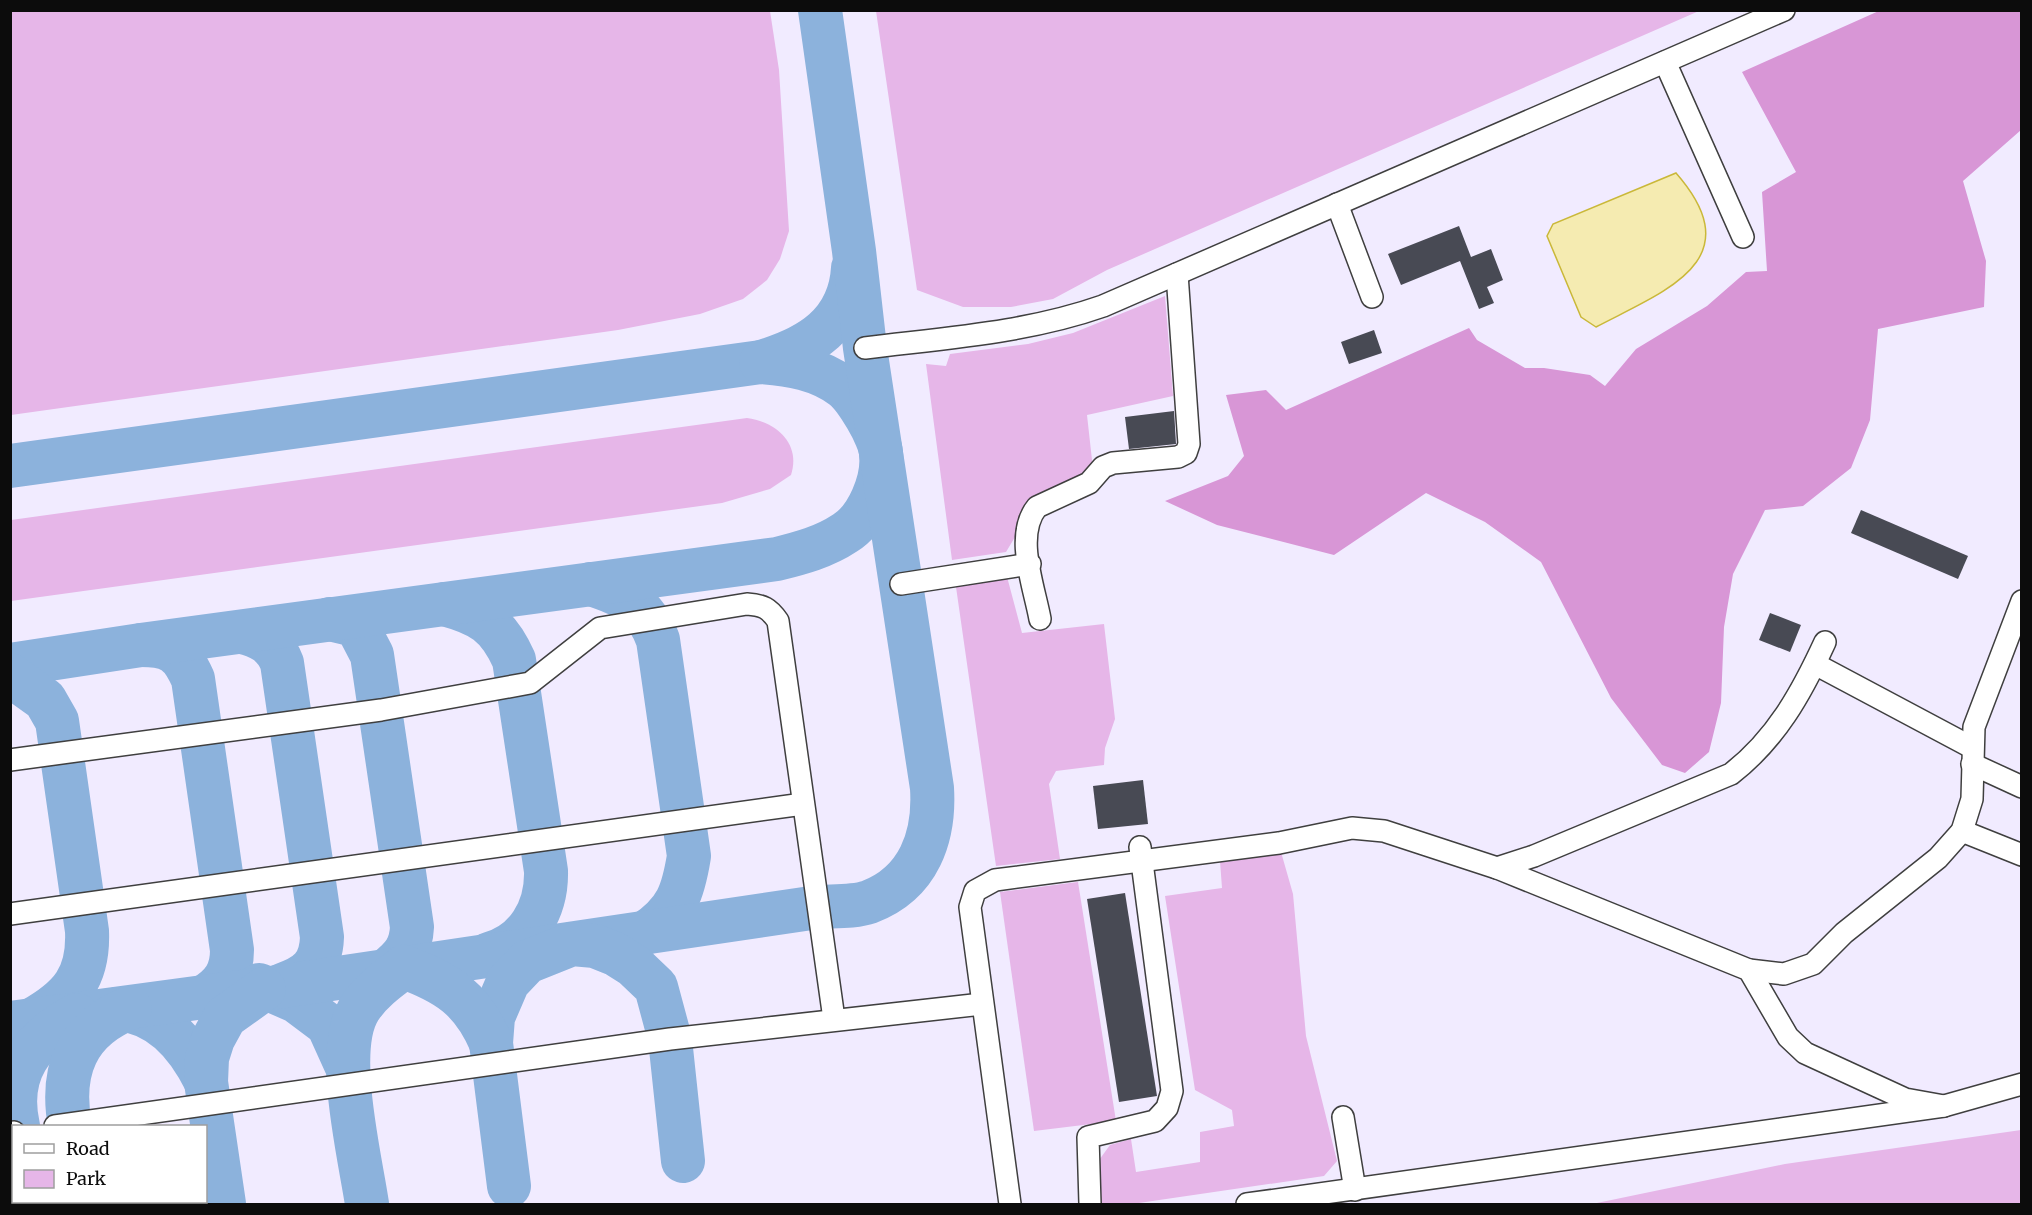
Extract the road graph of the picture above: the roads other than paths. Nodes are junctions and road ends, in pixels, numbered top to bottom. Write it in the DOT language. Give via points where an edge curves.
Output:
graph roads {
  1 [pos="1784,10"];
  2 [pos="1665,62"];
  3 [pos="1337,204"];
  4 [pos="1743,237"];
  5 [pos="1177,274"];
  6 [pos="1372,297"];
  7 [pos="865,348"];
  8 [pos="1030,564"];
  9 [pos="901,584"];
  10 [pos="2021,603"];
  11 [pos="1040,619"];
  12 [pos="1825,642"];
  13 [pos="1815,664"];
  14 [pos="1972,756"];
  15 [pos="10,760"];
  16 [pos="2022,787"];
  17 [pos="803,804"];
  18 [pos="1962,831"];
  19 [pos="1142,855"];
  20 [pos="2022,855"];
  21 [pos="1497,868"];
  22 [pos="10,914"];
  23 [pos="1749,970"];
  24 [pos="982,1004"];
  25 [pos="834,1019"];
  26 [pos="2022,1084"];
  27 [pos="1944,1106"];
  28 [pos="1343,1117"];
  29 [pos="133,1122"];
  30 [pos="74,1125"];
  31 [pos="1355,1190"];
  32 [pos="1010,1204"];
  33 [pos="1090,1204"];
  34 [pos="1247,1204"];
  1 -- 2 [label="lane"];
  2 -- 3 [label="lane"];
  2 -- 4 [label="lane"];
  3 -- 5 [label="lane"];
  3 -- 6 [label="lane"];
  5 -- 7 [label="lane" via="1065,319 1032,327"];
  5 -- 8 [label="lane" via="1189,444 1186,453 1113,463 1089,483 1037,507 1026,537"];
  8 -- 9 [label="lane"];
  8 -- 11 [label="lane"];
  10 -- 14 [label="lane" via="1974,727"];
  12 -- 13 [label="lane"];
  13 -- 14 [label="lane"];
  13 -- 21 [label="lane" via="1776,732 1755,756 1731,774"];
  14 -- 16 [label="lane"];
  14 -- 18 [label="lane" via="1972,799"];
  15 -- 17 [label="lane" via="381,710 530,683 600,628 747,604 770,609 778,621"];
  17 -- 22 [label="lane"];
  17 -- 25 [label="lane"];
  18 -- 20 [label="lane"];
  18 -- 23 [label="lane" via="1938,858 1844,933 1813,964 1784,974"];
  19 -- 21 [label="lane" via="1279,843 1352,828 1384,831"];
  19 -- 24 [label="lane" via="995,880 975,891 970,907"];
  19 -- 33 [label="lane" via="1172,1091 1167,1108 1155,1121 1088,1137"];
  21 -- 23 [label="lane"];
  23 -- 27 [label="lane" via="1788,1037 1805,1053 1905,1099"];
  24 -- 25 [label="lane"];
  24 -- 32 [label="lane"];
  25 -- 29 [label="lane" via="670,1039"];
  26 -- 27 [label="lane"];
  27 -- 31 [label="lane"];
  28 -- 31 [label="lane"];
  29 -- 30 [label="lane"];
  31 -- 34 [label="lane"];
}
